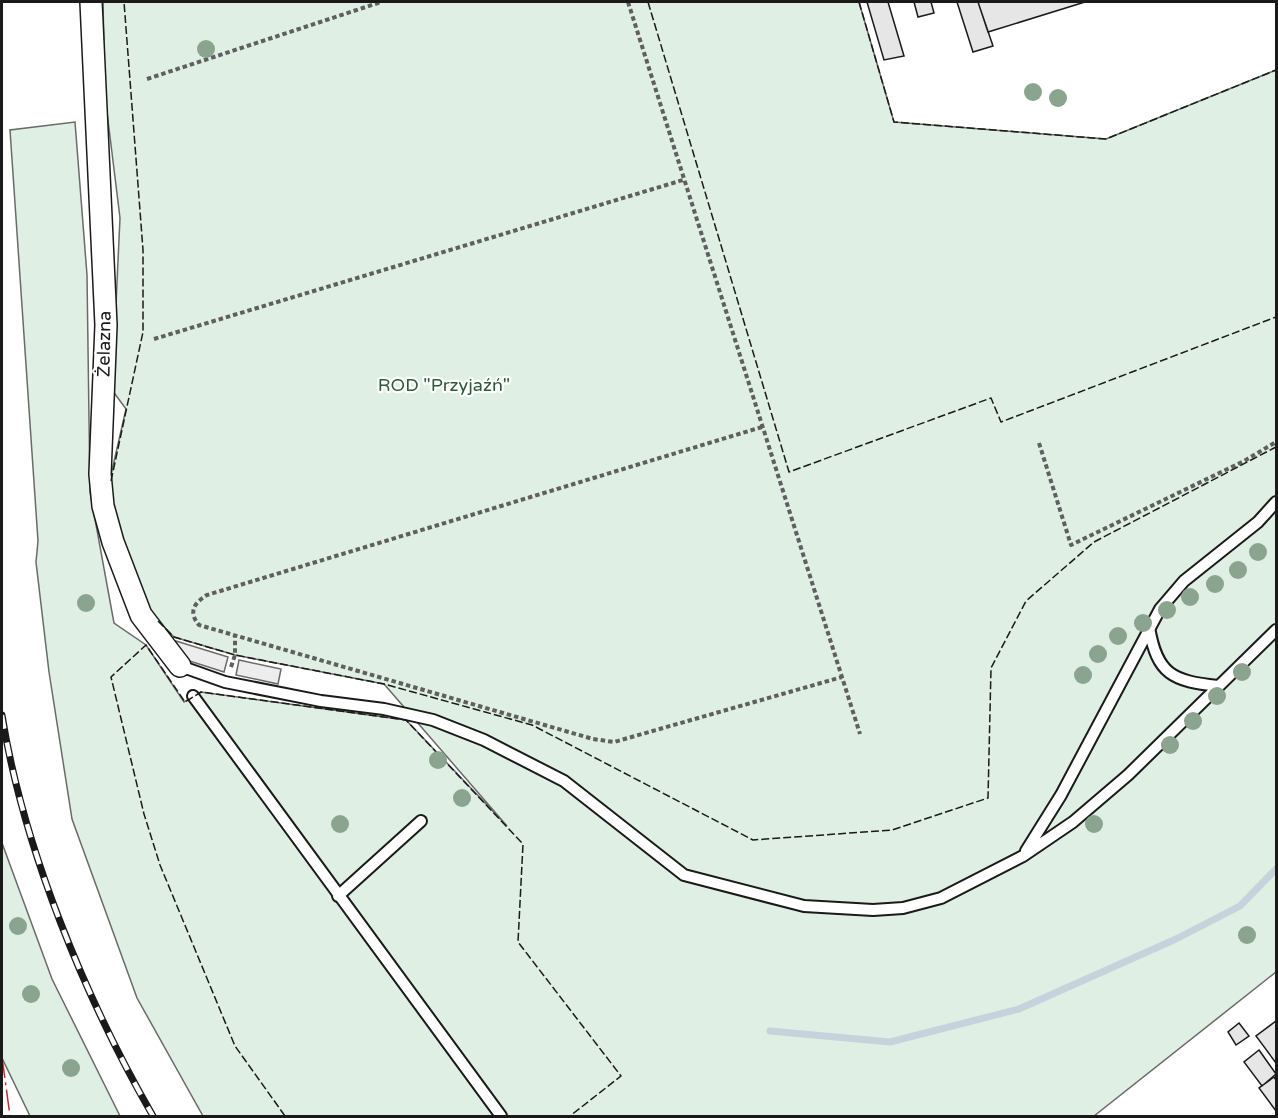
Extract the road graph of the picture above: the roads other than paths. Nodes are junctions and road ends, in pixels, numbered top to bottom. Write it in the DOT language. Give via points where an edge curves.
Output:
graph roads {
  1 [pos="91,2"];
  2 [pos="1276,502"];
  3 [pos="1149,627"];
  4 [pos="1276,630"];
  5 [pos="180,666"];
  6 [pos="1218,686"];
  7 [pos="193,696"];
  8 [pos="421,821"];
  9 [pos="1023,856"];
  10 [pos="338,896"];
  11 [pos="501,1116"];
  1 -- 5 [label="street, Żelazna" via="105,325 100,474 103,506 141,615"];
  2 -- 3 [label="lane" via="1258,522 1184,581"];
  3 -- 6 [label="lane" via="1153,652 1170,676"];
  3 -- 9 [label="lane" via="1061,795"];
  4 -- 6 [label="lane"];
  5 -- 9 [label="lane" via="225,682 433,720 484,740 564,781 684,875 804,906 865,910 922,904 980,880"];
  6 -- 9 [label="lane" via="1128,775 1073,822"];
  7 -- 10 [label="lane"];
  8 -- 10 [label="lane"];
  10 -- 11 [label="lane"];
}
